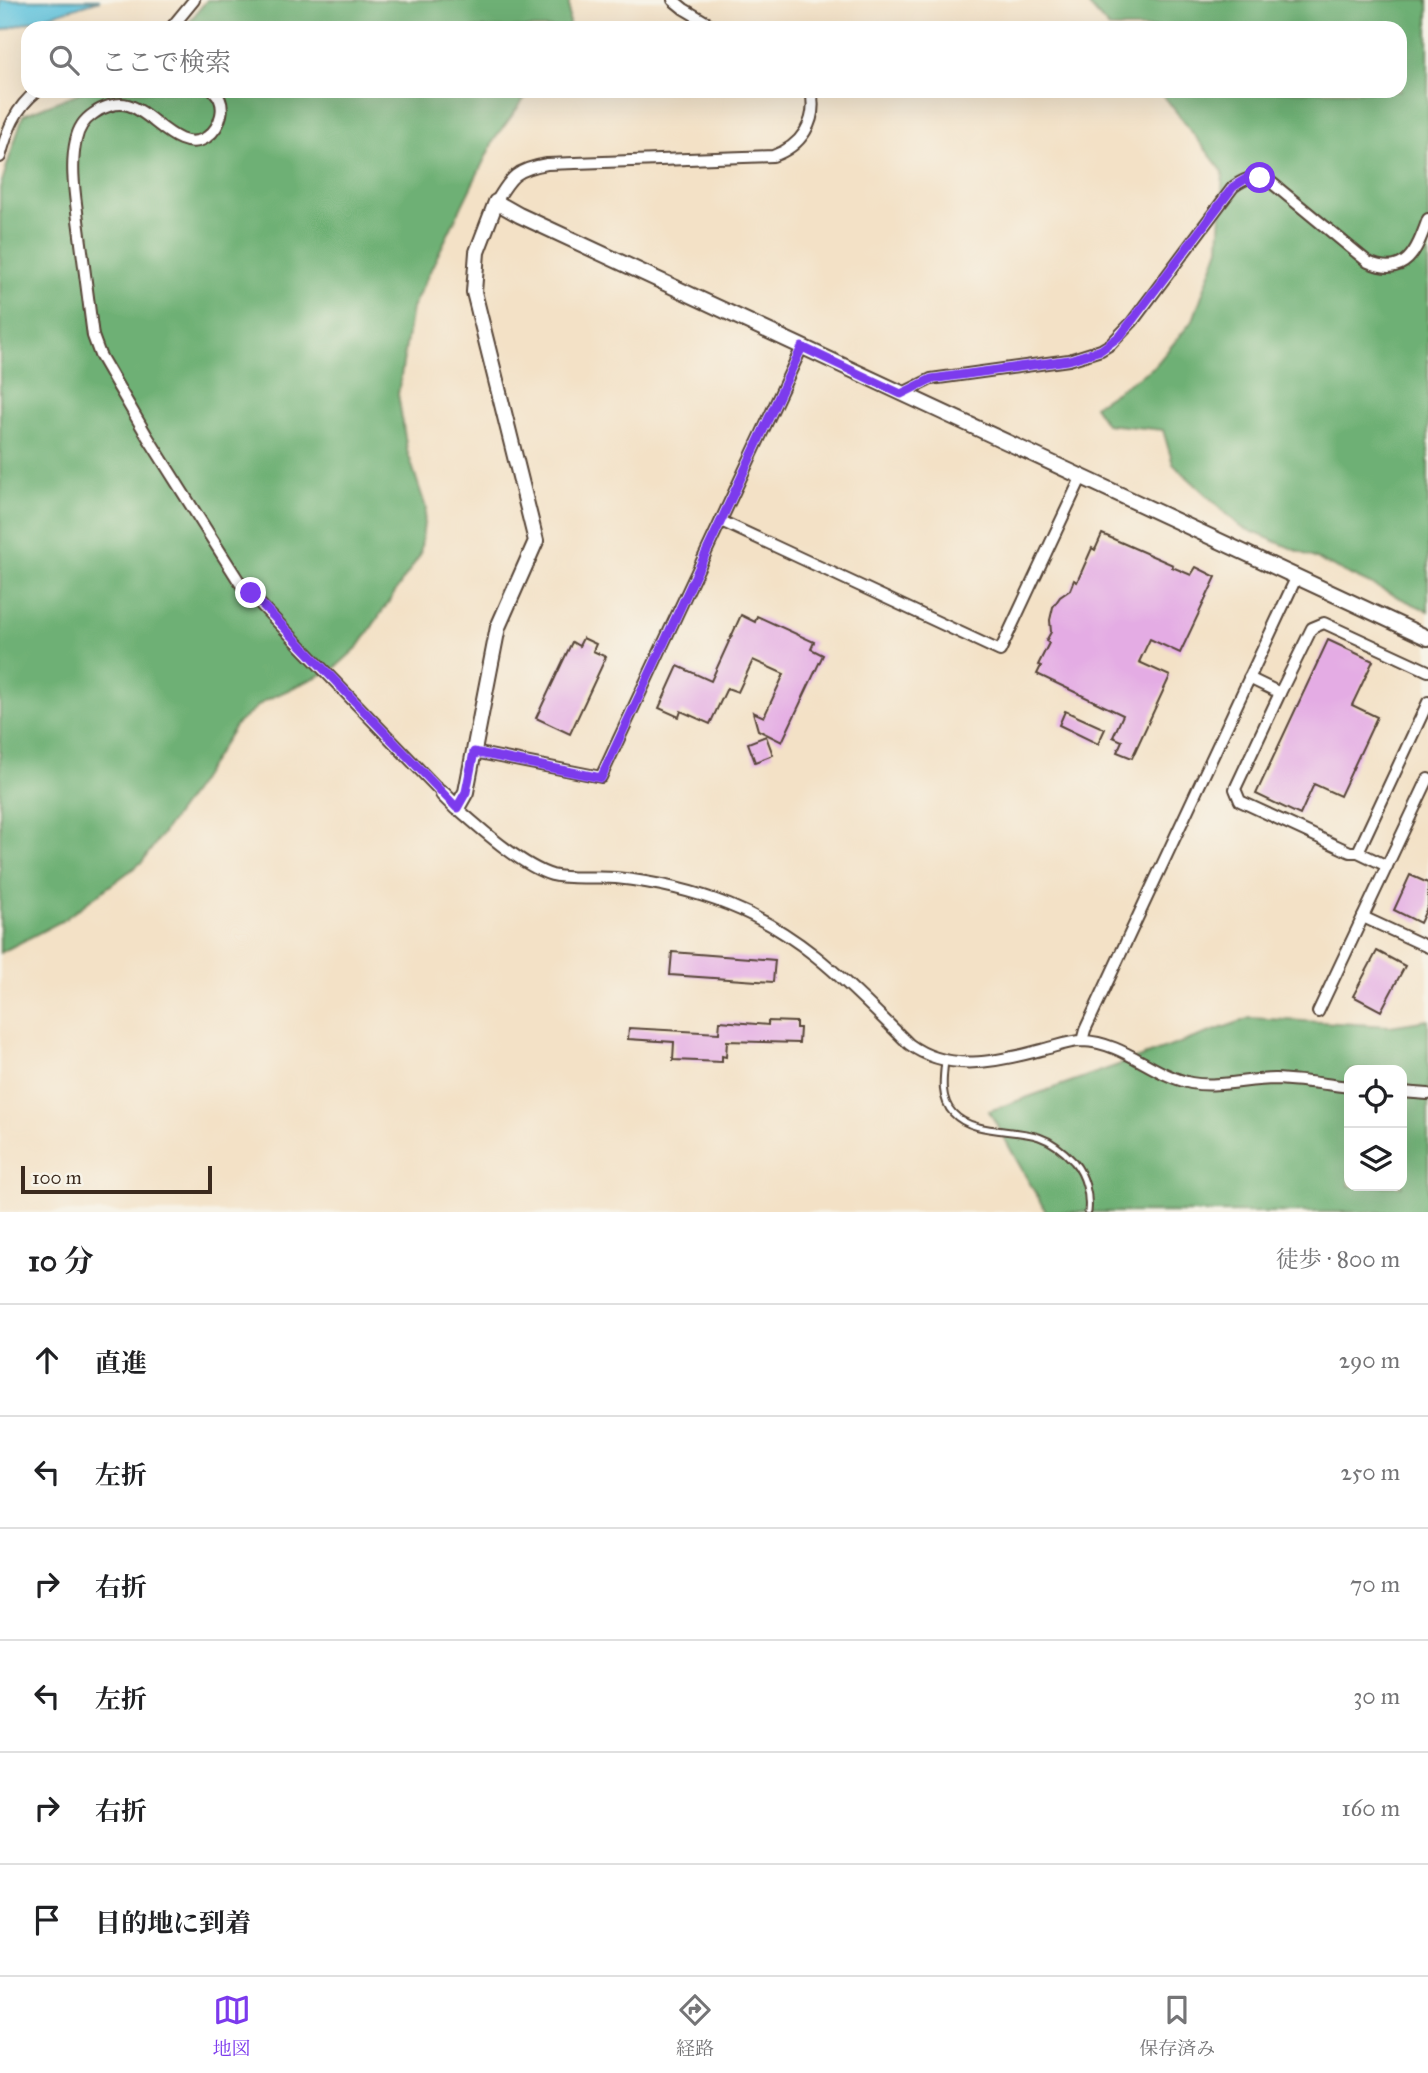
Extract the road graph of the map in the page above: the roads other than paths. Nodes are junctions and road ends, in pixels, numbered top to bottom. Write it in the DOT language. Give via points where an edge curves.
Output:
graph roads {
  1 [pos="194,0"];
  2 [pos="673,0"];
  3 [pos="177,21"];
  4 [pos="703,21"];
  5 [pos="28,98"];
  6 [pos="218,98"];
  7 [pos="812,98"];
  8 [pos="0,157"];
  9 [pos="496,202"];
  10 [pos="1428,219"];
  11 [pos="802,347"];
  12 [pos="901,394"];
  13 [pos="1081,478"];
  14 [pos="721,521"];
  15 [pos="1297,576"];
  16 [pos="1428,638"];
  17 [pos="1428,671"];
  18 [pos="1249,678"];
  19 [pos="1280,693"];
  20 [pos="1428,702"];
  21 [pos="474,752"];
  22 [pos="1427,784"];
  23 [pos="443,794"];
  24 [pos="457,808"];
  25 [pos="1358,852"];
  26 [pos="1387,866"];
  27 [pos="1363,917"];
  28 [pos="1428,947"];
  29 [pos="1318,1012"];
  30 [pos="1082,1041"];
  31 [pos="944,1062"];
  32 [pos="1344,1086"];
  33 [pos="1407,1092"];
  34 [pos="1428,1094"];
  35 [pos="1088,1212"];
  1 -- 3 [label="street"];
  2 -- 4 [label="street"];
  5 -- 8 [label="street" via="12,120"];
  6 -- 23 [label="street" via="220,119 213,132 199,141 177,138 124,104 100,109 78,132 75,187 93,336 147,436 240,583"];
  7 -- 9 [label="street" via="808,127 798,142 773,156 547,164 511,177"];
  9 -- 11 [label="street"];
  9 -- 21 [label="street" via="477,253 476,304 536,541 498,627"];
  10 -- 12 [label="street" via="1409,260 1382,268 1368,262 1272,183 1247,178 1233,187 1111,344 1069,360 931,379"];
  11 -- 12 [label="street"];
  11 -- 14 [label="street"];
  12 -- 13 [label="street"];
  13 -- 14 [label="street" via="1000,651"];
  13 -- 15 [label="street"];
  14 -- 21 [label="street" via="601,778"];
  15 -- 16 [label="street"];
  15 -- 18 [label="street"];
  17 -- 19 [label="street" via="1324,623 1312,628"];
  18 -- 19 [label="street"];
  18 -- 30 [label="street"];
  19 -- 25 [label="street" via="1235,789 1240,801"];
  20 -- 25 [label="street"];
  21 -- 24 [label="street" via="466,792"];
  22 -- 26 [label="street"];
  23 -- 24 [label="street"];
  24 -- 31 [label="street" via="544,872 658,884 727,904 769,923 827,964 909,1044"];
  25 -- 26 [label="street"];
  26 -- 27 [label="street"];
  27 -- 28 [label="street"];
  27 -- 29 [label="street"];
  30 -- 31 [label="street" via="1002,1061"];
  30 -- 32 [label="street" via="1127,1052 1164,1074 1191,1083 1276,1079"];
  31 -- 35 [label="lane" via="942,1090 951,1112 967,1124 1039,1137 1061,1148 1080,1169 1089,1198"];
  33 -- 34 [label="street"];
}
